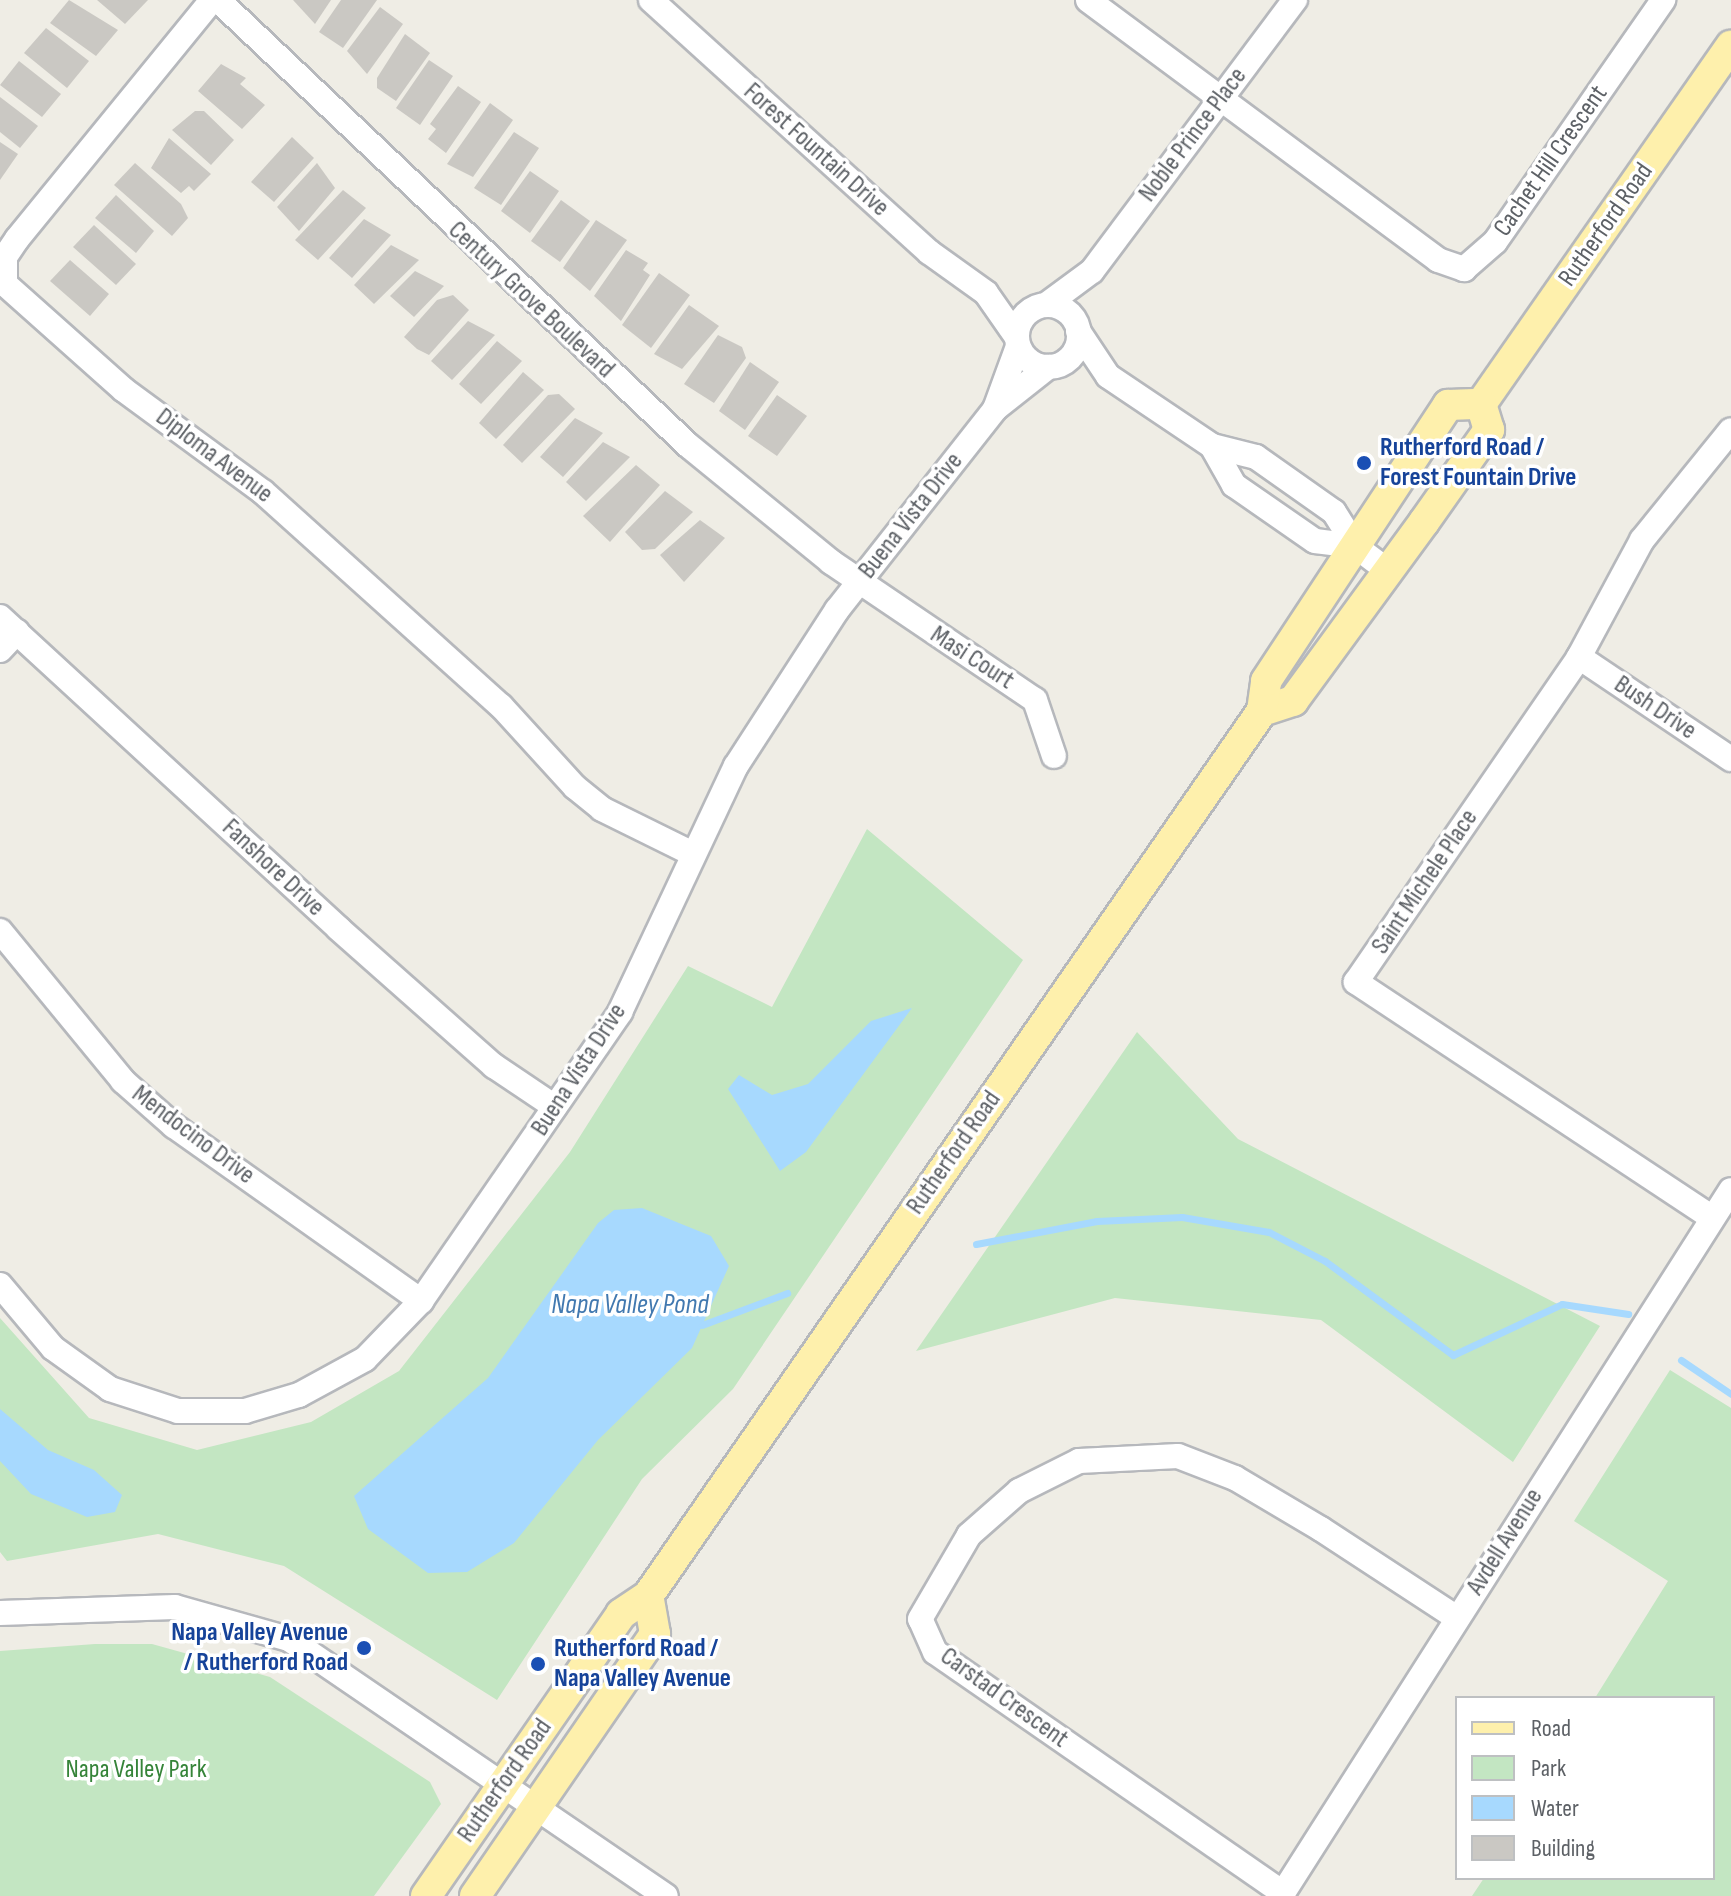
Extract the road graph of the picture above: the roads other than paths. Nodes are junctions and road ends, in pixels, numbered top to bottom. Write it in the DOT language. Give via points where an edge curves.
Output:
graph roads {
  1 [pos="212,0"];
  2 [pos="218,0"];
  3 [pos="651,0"];
  4 [pos="1088,0"];
  5 [pos="1295,0"];
  6 [pos="1663,0"];
  7 [pos="1731,46"];
  8 [pos="1221,101"];
  9 [pos="1092,271"];
  10 [pos="986,293"];
  11 [pos="1044,305"];
  12 [pos="1078,329"];
  13 [pos="1017,341"];
  14 [pos="1050,367"];
  15 [pos="1108,376"];
  16 [pos="1481,404"];
  17 [pos="995,409"];
  18 [pos="1731,430"];
  19 [pos="1212,446"];
  20 [pos="1355,546"];
  21 [pos="1387,570"];
  22 [pos="859,582"];
  23 [pos="6,633"];
  24 [pos="1579,657"];
  25 [pos="1262,711"];
  26 [pos="1054,756"];
  27 [pos="1731,759"];
  28 [pos="693,854"];
  29 [pos="0,931"];
  30 [pos="555,1107"];
  31 [pos="1731,1190"];
  32 [pos="1711,1217"];
  33 [pos="0,1285"];
  34 [pos="421,1301"];
  35 [pos="648,1596"];
  36 [pos="0,1613"];
  37 [pos="1457,1618"];
  38 [pos="504,1782"];
  39 [pos="537,1806"];
  40 [pos="1282,1894"];
  41 [pos="426,1896"];
  42 [pos="475,1896"];
  43 [pos="666,1896"];
  1 -- 28 [label="street, Diploma Avenue" via="17,239 5,257 5,284 124,390 263,492 501,706 575,787 602,809"];
  2 -- 22 [label="street, Century Grove Boulevard" via="538,310 689,446"];
  3 -- 10 [label="street, Forest Fountain Drive" via="929,252"];
  4 -- 8 [label="street"];
  5 -- 8 [label="street, Noble Prince Place"];
  6 -- 8 [label="street, Cachet Hill Crescent" via="1495,242 1464,269 1438,260"];
  7 -- 16 [label="main road, Rutherford Road"];
  8 -- 9 [label="street, Noble Prince Place"];
  9 -- 11 [label="street, Noble Prince Place"];
  9 -- 12 [label="street, Noble Prince Place"];
  10 -- 11 [label="street, Forest Fountain Drive"];
  10 -- 13 [label="street, Forest Fountain Drive"];
  11 -- 12 [label="street" via="1068,312"];
  11 -- 13 [label="street" via="1022,319"];
  12 -- 14 [label="street" via="1074,353"];
  12 -- 15 [label="street"];
  13 -- 14 [label="street" via="1031,363"];
  13 -- 17 [label="street, Buena Vista Drive"];
  14 -- 15 [label="street"];
  14 -- 17 [label="street, Buena Vista Drive"];
  15 -- 19 [label="street"];
  16 -- 20 [label="main road, Rutherford Road" via="1448,405"];
  16 -- 21 [label="main road" via="1489,430"];
  17 -- 22 [label="street, Buena Vista Drive"];
  18 -- 24 [label="street, Saint Michele Place" via="1642,540"];
  19 -- 20 [label="street" via="1269,466 1334,512"];
  19 -- 20 [label="street" via="1234,485 1315,541"];
  20 -- 21 [label="street"];
  20 -- 25 [label="main road, Rutherford Road" via="1266,681"];
  21 -- 25 [label="main road" via="1293,701"];
  22 -- 26 [label="street, Masi Court" via="1035,700"];
  22 -- 28 [label="street, Buena Vista Drive" via="736,766"];
  23 -- 30 [label="street, Fanshore Drive" via="494,1066"];
  24 -- 27 [label="street, Bush Drive"];
  24 -- 32 [label="street, Saint Michele Place" via="1356,982"];
  25 -- 35 [label="main road, Rutherford Road"];
  28 -- 30 [label="street, Buena Vista Drive" via="620,1012"];
  29 -- 34 [label="street, Mendocino Drive" via="123,1081 174,1126"];
  30 -- 34 [label="street, Buena Vista Drive"];
  31 -- 32 [label="street, Avdell Avenue"];
  32 -- 37 [label="street, Avdell Avenue"];
  33 -- 34 [label="street, Buena Vista Drive" via="53,1348 110,1389 178,1411 245,1411 299,1395 365,1359"];
  35 -- 38 [label="main road, Rutherford Road" via="621,1614"];
  35 -- 39 [label="main road, Rutherford Road" via="655,1634"];
  36 -- 38 [label="street" via="134,1604 242,1622 343,1671"];
  37 -- 40 [label="street, Avdell Avenue"];
  37 -- 40 [label="street, Carstad Crescent" via="1235,1478 1178,1456 1079,1461 1019,1491 969,1535 920,1619 935,1652"];
  38 -- 39 [label="street"];
  38 -- 41 [label="main road, Rutherford Road"];
  39 -- 42 [label="main road, Rutherford Road"];
  39 -- 43 [label="street"];
}
